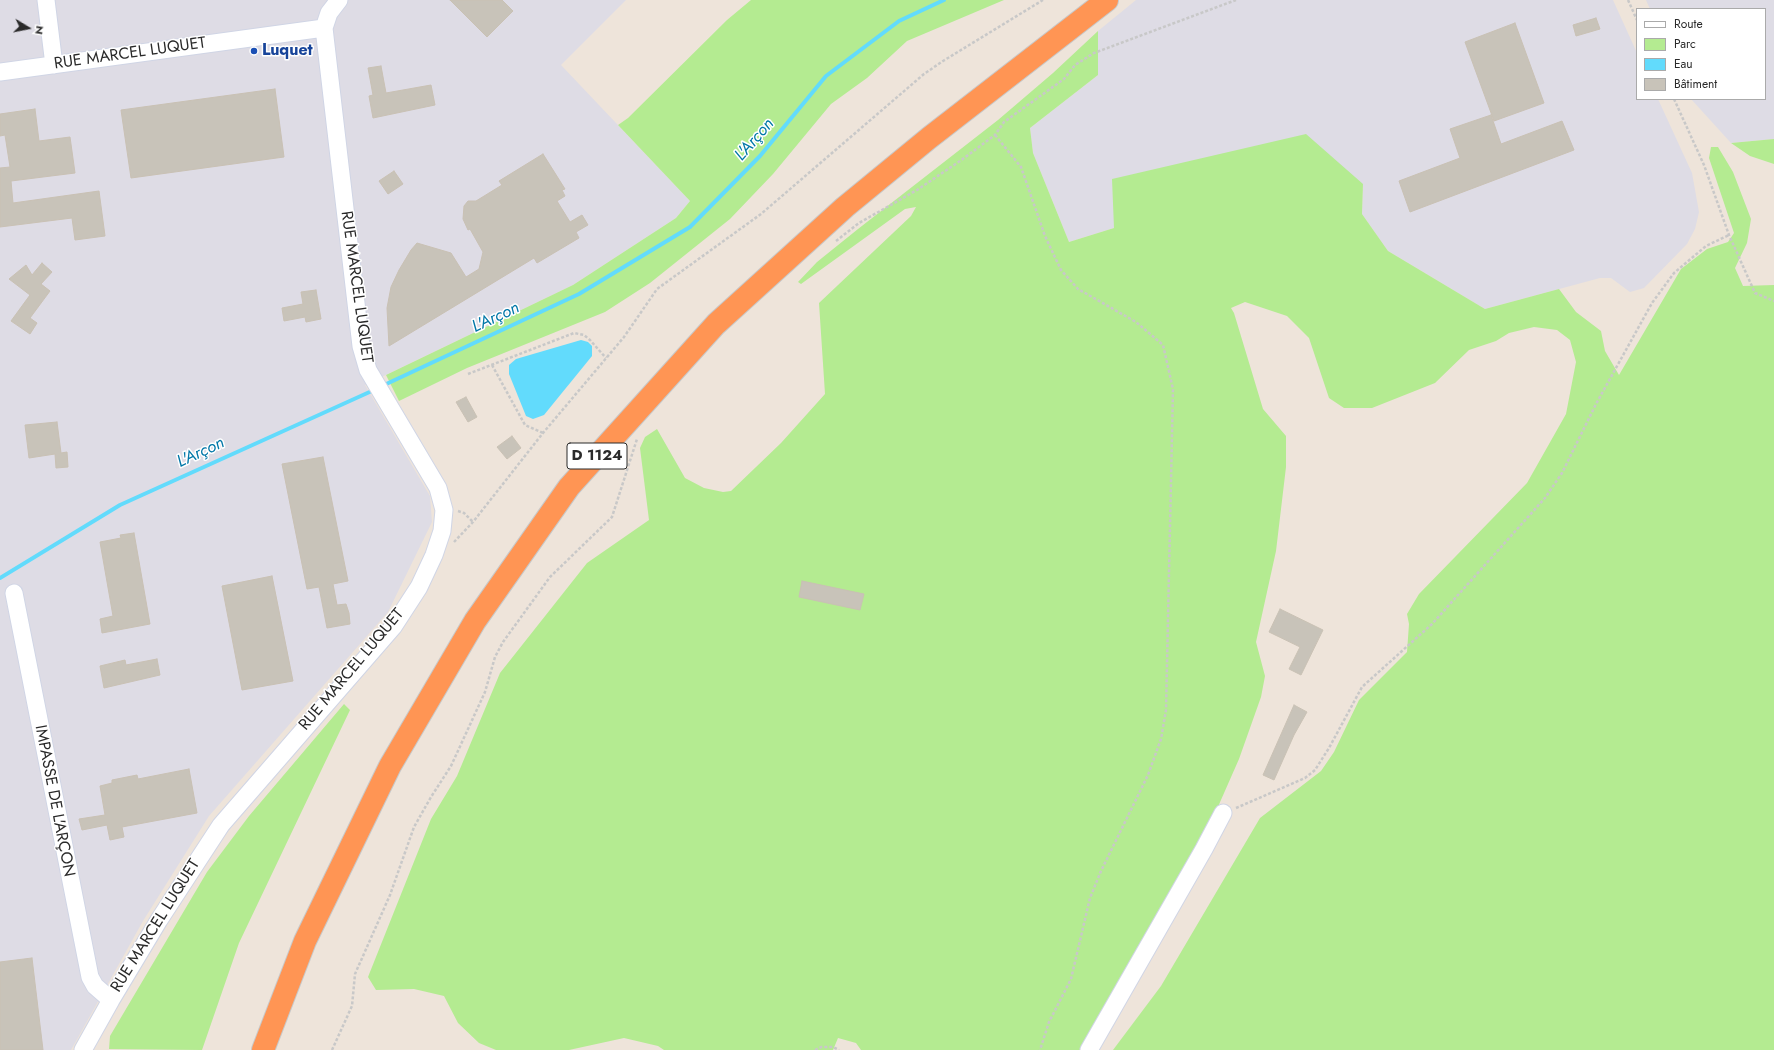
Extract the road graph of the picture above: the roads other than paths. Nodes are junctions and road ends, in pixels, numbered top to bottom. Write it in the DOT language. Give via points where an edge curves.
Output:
graph roads {
  1 [pos="46,0"];
  2 [pos="339,0"];
  3 [pos="1107,0"];
  4 [pos="324,28"];
  5 [pos="54,65"];
  6 [pos="0,72"];
  7 [pos="14,593"];
  8 [pos="1223,813"];
  9 [pos="111,1000"];
  10 [pos="83,1050"];
  11 [pos="263,1050"];
  12 [pos="1089,1050"];
  1 -- 5 [label="street"];
  2 -- 4 [label="street" via="329,13"];
  3 -- 11 [label="highway, D 1124" via="929,138 839,212 716,324 569,487 476,621 390,766 305,941"];
  4 -- 5 [label="street, RUE MARCEL LUQUET"];
  4 -- 9 [label="street, RUE MARCEL LUQUET" via="361,346 368,370 438,488 444,510 442,531 434,555 418,587 393,626 220,825"];
  5 -- 6 [label="street, RUE MARCEL LUQUET"];
  7 -- 9 [label="street, IMPASSE DE L'ARÇON" via="90,977 95,986"];
  8 -- 12 [label="street"];
  9 -- 10 [label="street, RUE MARCEL LUQUET"];
}
